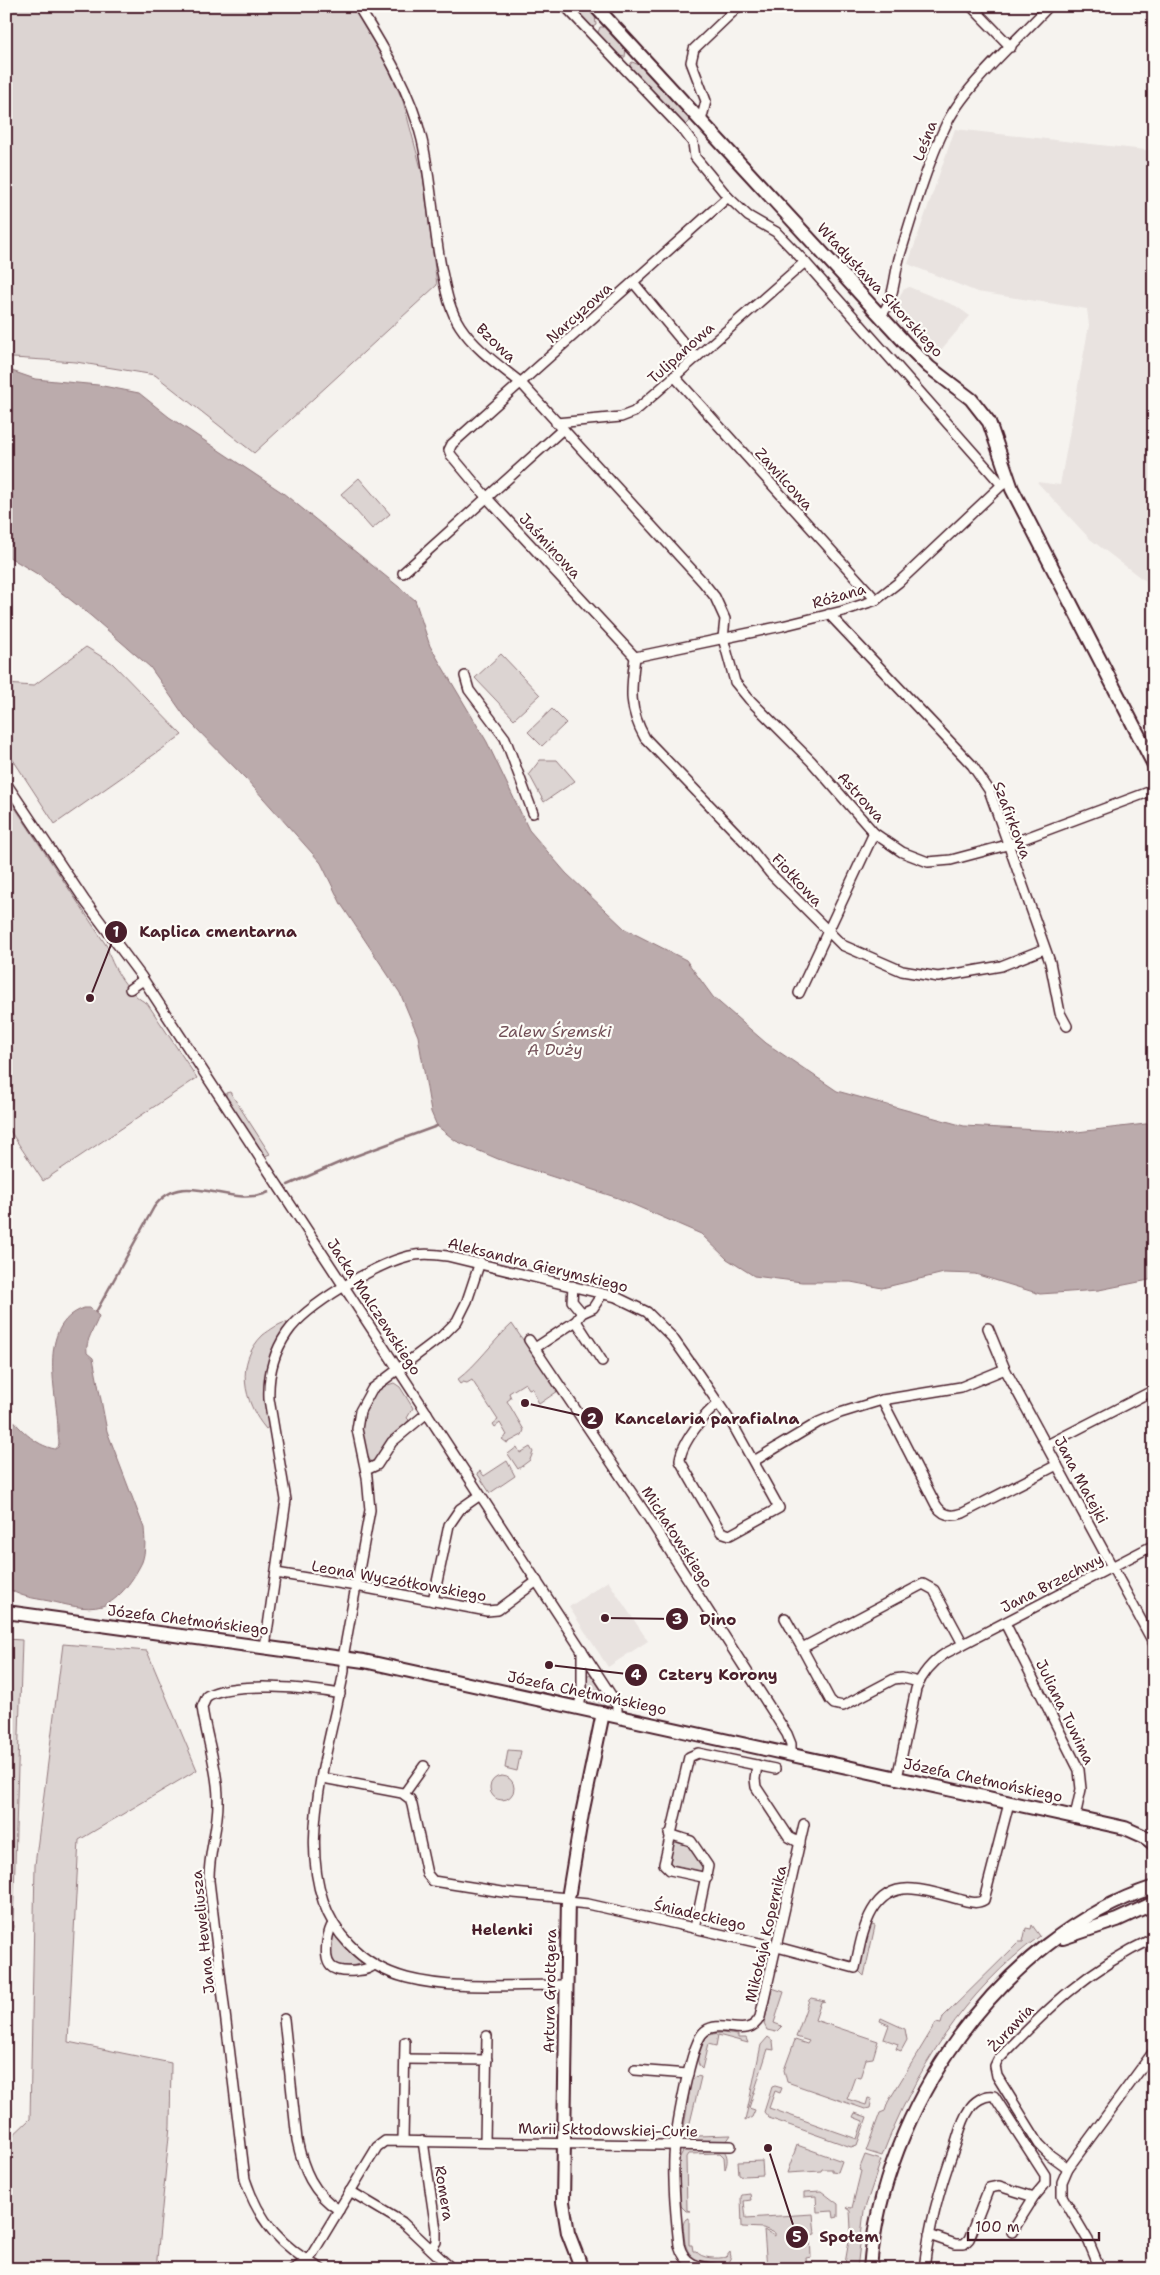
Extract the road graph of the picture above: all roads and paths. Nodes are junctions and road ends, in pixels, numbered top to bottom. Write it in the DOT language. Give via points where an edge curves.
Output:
graph roads {
  1 [pos="358,6"];
  2 [pos="565,6"];
  3 [pos="595,6"];
  4 [pos="739,6"];
  5 [pos="971,6"];
  6 [pos="1048,6"];
  7 [pos="1011,47"];
  8 [pos="701,121"];
  9 [pos="728,197"];
  10 [pos="805,262"];
  11 [pos="633,282"];
  12 [pos="880,316"];
  13 [pos="696,358"];
  14 [pos="674,376"];
  15 [pos="521,384"];
  16 [pos="559,426"];
  17 [pos="449,450"];
  18 [pos="1005,482"];
  19 [pos="487,498"];
  20 [pos="403,574"];
  21 [pos="876,600"];
  22 [pos="829,614"];
  23 [pos="723,638"];
  24 [pos="635,657"];
  25 [pos="465,676"];
  26 [pos="1154,765"];
  27 [pos="6,783"];
  28 [pos="1154,790"];
  29 [pos="533,813"];
  30 [pos="874,833"];
  31 [pos="1008,845"];
  32 [pos="828,931"];
  33 [pos="1044,949"];
  34 [pos="143,980"];
  35 [pos="130,989"];
  36 [pos="799,993"];
  37 [pos="1067,1026"];
  38 [pos="480,1262"];
  39 [pos="573,1286"];
  40 [pos="344,1287"];
  41 [pos="602,1294"];
  42 [pos="579,1317"];
  43 [pos="988,1328"];
  44 [pos="529,1340"];
  45 [pos="535,1348"];
  46 [pos="602,1361"];
  47 [pos="1005,1369"];
  48 [pos="398,1370"];
  49 [pos="1154,1390"];
  50 [pos="882,1400"];
  51 [pos="718,1404"];
  52 [pos="427,1412"];
  53 [pos="1047,1445"];
  54 [pos="754,1461"];
  55 [pos="1057,1465"];
  56 [pos="366,1470"];
  57 [pos="480,1495"];
  58 [pos="1154,1546"];
  59 [pos="1112,1567"];
  60 [pos="276,1574"];
  61 [pos="537,1581"];
  62 [pos="356,1586"];
  63 [pos="433,1601"];
  64 [pos="6,1612"];
  65 [pos="786,1618"];
  66 [pos="1005,1623"];
  67 [pos="963,1644"];
  68 [pos="1154,1644"];
  69 [pos="265,1647"];
  70 [pos="802,1648"];
  71 [pos="582,1650"];
  72 [pos="344,1658"];
  73 [pos="919,1682"];
  74 [pos="340,1694"];
  75 [pos="580,1708"];
  76 [pos="603,1713"];
  77 [pos="617,1716"];
  78 [pos="791,1755"];
  79 [pos="757,1765"];
  80 [pos="424,1766"];
  81 [pos="776,1769"];
  82 [pos="323,1778"];
  83 [pos="897,1778"];
  84 [pos="404,1794"];
  85 [pos="1009,1803"];
  86 [pos="1075,1817"];
  87 [pos="804,1824"];
  88 [pos="669,1834"];
  89 [pos="800,1843"];
  90 [pos="1153,1847"];
  91 [pos="1154,1875"];
  92 [pos="706,1878"];
  93 [pos="1154,1887"];
  94 [pos="1129,1896"];
  95 [pos="568,1900"];
  96 [pos="1154,1903"];
  97 [pos="333,1924"];
  98 [pos="695,1928"];
  99 [pos="1154,1938"];
  100 [pos="1058,1939"];
  101 [pos="777,1947"];
  102 [pos="374,1966"];
  103 [pos="566,1985"];
  104 [pos="284,2019"];
  105 [pos="487,2036"];
  106 [pos="405,2042"];
  107 [pos="1154,2051"];
  108 [pos="405,2059"];
  109 [pos="487,2060"];
  110 [pos="1150,2063"];
  111 [pos="635,2070"];
  112 [pos="688,2074"];
  113 [pos="403,2140"];
  114 [pos="423,2140"];
  115 [pos="485,2142"];
  116 [pos="564,2143"];
  117 [pos="676,2145"];
  118 [pos="731,2146"];
  119 [pos="1068,2168"];
  120 [pos="350,2190"];
  121 [pos="1034,2197"];
  122 [pos="339,2210"];
  123 [pos="1012,2232"];
  124 [pos="929,2235"];
  125 [pos="431,2249"];
  126 [pos="308,2261"];
  127 [pos="294,2269"];
  128 [pos="321,2269"];
  129 [pos="452,2269"];
  130 [pos="582,2269"];
  131 [pos="720,2269"];
  132 [pos="870,2269"];
  133 [pos="924,2269"];
  134 [pos="1100,2269"];
  1 -- 15 [label="street, Bzowa" via="396,72 418,123 439,258 450,306 472,340"];
  2 -- 9 [label="street, Władysława Sikorskiego" via="684,131 693,143 695,157"];
  3 -- 8 [label="street, Władysława Sikorskiego"];
  4 -- 8 [label="street" via="694,50 691,62 706,101"];
  5 -- 7 [label="street"];
  6 -- 7 [label="street, Leśna"];
  7 -- 12 [label="street, Leśna" via="961,100 946,125 899,258 891,292"];
  8 -- 12 [label="street, Władysława Sikorskiego"];
  9 -- 10 [label="street, Władysława Sikorskiego" via="748,216 776,232"];
  9 -- 11 [label="street, Narcyzowa"];
  10 -- 13 [label="street, Tulipanowa"];
  10 -- 18 [label="street, Władysława Sikorskiego"];
  11 -- 13 [label="street"];
  11 -- 15 [label="street, Narcyzowa"];
  12 -- 18 [label="street, Władysława Sikorskiego" via="922,361 980,408 995,435"];
  13 -- 14 [label="street, Tulipanowa"];
  14 -- 16 [label="street, Tulipanowa" via="634,412 621,417"];
  14 -- 21 [label="street, Zawilcowa"];
  15 -- 16 [label="street, Bzowa"];
  15 -- 17 [label="street, Narcyzowa"];
  16 -- 19 [label="street"];
  16 -- 23 [label="street, Bzowa" via="715,597 725,620"];
  17 -- 19 [label="street, Jaśminowa"];
  18 -- 21 [label="street, Różana"];
  18 -- 26 [label="street, Władysława Sikorskiego"];
  19 -- 20 [label="street"];
  19 -- 24 [label="street, Jaśminowa"];
  21 -- 22 [label="street, Różana"];
  22 -- 23 [label="street, Różana"];
  22 -- 31 [label="street, Szafirkowa" via="972,765 989,790"];
  23 -- 24 [label="street, Różana"];
  23 -- 30 [label="street, Astrowa" via="735,682"];
  24 -- 32 [label="street, Fiołkowa" via="631,694 636,722 645,738"];
  25 -- 29 [label="street" via="469,690 505,738"];
  27 -- 34 [label="street, Jacka Malczewskiego"];
  28 -- 31 [label="street, Astrowa"];
  30 -- 31 [label="street, Astrowa" via="902,852 928,862 951,860"];
  30 -- 32 [label="street"];
  31 -- 33 [label="street, Szafirkowa"];
  32 -- 33 [label="street, Fiołkowa" via="842,945 884,966 938,977 1001,966"];
  32 -- 36 [label="street"];
  33 -- 37 [label="street, Szafirkowa" via="1050,962 1060,1013"];
  34 -- 35 [label="street"];
  34 -- 40 [label="street, Jacka Malczewskiego"];
  38 -- 39 [label="street, Aleksandra Gierymskiego"];
  38 -- 40 [label="street, Aleksandra Gierymskiego" via="440,1255 410,1256"];
  38 -- 48 [label="street" via="467,1301 456,1320 442,1336"];
  39 -- 41 [label="street, Aleksandra Gierymskiego"];
  39 -- 42 [label="street" via="572,1301"];
  40 -- 48 [label="street, Jacka Malczewskiego"];
  40 -- 60 [label="street, Aleksandra Gierymskiego" via="311,1308 294,1324 272,1367 269,1399 286,1500"];
  41 -- 42 [label="street" via="597,1305"];
  41 -- 51 [label="street, Aleksandra Gierymskiego" via="633,1303 653,1317 678,1345"];
  42 -- 45 [label="street"];
  42 -- 46 [label="street"];
  43 -- 47 [label="street, Jana Matejki"];
  44 -- 45 [label="street, Michałowskiego"];
  45 -- 78 [label="street, Michałowskiego" via="776,1717 790,1740"];
  47 -- 50 [label="street" via="953,1389"];
  47 -- 53 [label="street, Jana Matejki"];
  48 -- 52 [label="street, Jacka Malczewskiego"];
  48 -- 56 [label="street" via="372,1389 360,1411 357,1429"];
  49 -- 53 [label="street"];
  50 -- 54 [label="street" via="819,1422"];
  50 -- 55 [label="street" via="936,1505 945,1514 963,1513"];
  51 -- 54 [label="street, Aleksandra Gierymskiego"];
  51 -- 54 [label="street, Aleksandra Gierymskiego" via="704,1417 680,1458 720,1530 727,1536 779,1508"];
  52 -- 56 [label="street" via="388,1447 377,1465"];
  52 -- 57 [label="street, Jacka Malczewskiego"];
  53 -- 55 [label="street, Jana Matejki"];
  55 -- 59 [label="street, Jana Matejki"];
  56 -- 62 [label="street" via="370,1510"];
  57 -- 61 [label="street, Jacka Malczewskiego"];
  57 -- 63 [label="street" via="460,1509 449,1525"];
  58 -- 59 [label="street, Jana Brzechwy"];
  59 -- 66 [label="street, Jana Brzechwy"];
  59 -- 68 [label="street, Jana Matejki"];
  60 -- 62 [label="street, Leona Wyczółkowskiego"];
  60 -- 69 [label="street, Aleksandra Gierymskiego"];
  61 -- 63 [label="street, Leona Wyczółkowskiego" via="494,1611"];
  61 -- 71 [label="street, Jacka Malczewskiego"];
  62 -- 63 [label="street, Leona Wyczółkowskiego"];
  62 -- 72 [label="street"];
  64 -- 69 [label="street, Józefa Chełmońskiego"];
  65 -- 70 [label="street"];
  66 -- 67 [label="street, Jana Brzechwy"];
  66 -- 86 [label="street, Juliana Tuwima" via="1077,1765 1081,1784"];
  67 -- 70 [label="street" via="934,1590 923,1584"];
  67 -- 73 [label="street, Jana Brzechwy" via="932,1663"];
  69 -- 72 [label="street, Józefa Chełmońskiego"];
  70 -- 73 [label="street" via="834,1704 843,1706 894,1679"];
  71 -- 75 [label="street"];
  71 -- 77 [label="street, Jacka Malczewskiego" via="615,1701"];
  72 -- 74 [label="street" via="346,1664"];
  72 -- 75 [label="street, Józefa Chełmońskiego"];
  73 -- 83 [label="street, Jana Brzechwy"];
  74 -- 82 [label="street"];
  74 -- 126 [label="street, Jana Heweliusza" via="301,1688 241,1689 210,1694 202,1707 218,1801 209,1881 243,2171 252,2199 268,2225 288,2247"];
  75 -- 76 [label="street, Józefa Chełmońskiego"];
  76 -- 77 [label="street, Józefa Chełmońskiego"];
  76 -- 95 [label="street, Artura Grottgera"];
  77 -- 78 [label="street, Józefa Chełmońskiego"];
  78 -- 83 [label="street, Józefa Chełmońskiego"];
  79 -- 81 [label="street"];
  79 -- 88 [label="street" via="698,1752 690,1755"];
  79 -- 89 [label="street" via="756,1787 790,1837"];
  80 -- 84 [label="street"];
  82 -- 84 [label="street"];
  82 -- 97 [label="street" via="316,1815 314,1860 320,1891"];
  83 -- 85 [label="street, Józefa Chełmońskiego"];
  84 -- 95 [label="street, Śniadeckiego" via="410,1799 427,1874 433,1881"];
  85 -- 86 [label="street, Józefa Chełmońskiego"];
  85 -- 101 [label="street, Śniadeckiego" via="984,1900 973,1902 913,1888 891,1893 874,1907 868,1917 855,1968"];
  86 -- 90 [label="street, Józefa Chełmońskiego" via="1125,1828 1143,1836"];
  87 -- 89 [label="street, Mikołaja Kopernika"];
  88 -- 92 [label="street" via="693,1843 708,1864"];
  88 -- 92 [label="street" via="664,1866"];
  89 -- 101 [label="street, Mikołaja Kopernika"];
  91 -- 94 [label="street" via="1148,1884"];
  92 -- 98 [label="street"];
  93 -- 94 [label="street"];
  94 -- 100 [label="street" via="1080,1921"];
  95 -- 98 [label="street, Śniadeckiego"];
  95 -- 103 [label="street, Artura Grottgera"];
  96 -- 100 [label="street" via="1117,1920"];
  97 -- 102 [label="street"];
  97 -- 102 [label="street" via="327,1948 328,1965 344,1972"];
  98 -- 101 [label="street, Śniadeckiego"];
  99 -- 119 [label="street, Żurawia" via="1072,1987 995,2066 997,2076 1039,2144"];
  100 -- 132 [label="street" via="993,1996 962,2033 931,2080 914,2112 891,2170"];
  101 -- 112 [label="street, Mikołaja Kopernika" via="759,2020 746,2029 718,2027 705,2031 697,2042"];
  102 -- 103 [label="street" via="427,1982"];
  103 -- 116 [label="street, Artura Grottgera"];
  104 -- 122 [label="street" via="301,2157 316,2190"];
  105 -- 109 [label="street"];
  106 -- 108 [label="street"];
  107 -- 110 [label="street"];
  108 -- 109 [label="street"];
  108 -- 113 [label="street"];
  109 -- 115 [label="street"];
  110 -- 119 [label="street"];
  111 -- 112 [label="street"];
  112 -- 117 [label="street, Mikołaja Kopernika"];
  113 -- 114 [label="street, Marii Skłodowskiej-Curie"];
  113 -- 120 [label="street, Marii Skłodowskiej-Curie" via="379,2145"];
  114 -- 115 [label="street, Marii Skłodowskiej-Curie"];
  114 -- 125 [label="street, Romera" via="436,2230 436,2242"];
  115 -- 116 [label="street, Marii Skłodowskiej-Curie"];
  116 -- 117 [label="street, Marii Skłodowskiej-Curie"];
  116 -- 130 [label="street, Artura Grottgera" via="564,2216"];
  117 -- 118 [label="street, Marii Skłodowskiej-Curie"];
  117 -- 131 [label="street, Mikołaja Kopernika" via="674,2162 681,2252 692,2265"];
  119 -- 134 [label="street" via="1062,2182 1062,2196 1088,2240"];
  120 -- 122 [label="street, Marii Skłodowskiej-Curie"];
  120 -- 125 [label="street" via="398,2219"];
  121 -- 123 [label="street"];
  121 -- 124 [label="street" via="1002,2186 992,2186 986,2193 966,2243 958,2245"];
  121 -- 124 [label="street" via="1045,2184 1045,2175 997,2098 986,2096 973,2104 966,2116 936,2198"];
  122 -- 126 [label="street, Marii Skłodowskiej-Curie"];
  124 -- 133 [label="street"];
  125 -- 129 [label="street"];
  126 -- 127 [label="street"];
  126 -- 128 [label="street, Jana Heweliusza"];
}
